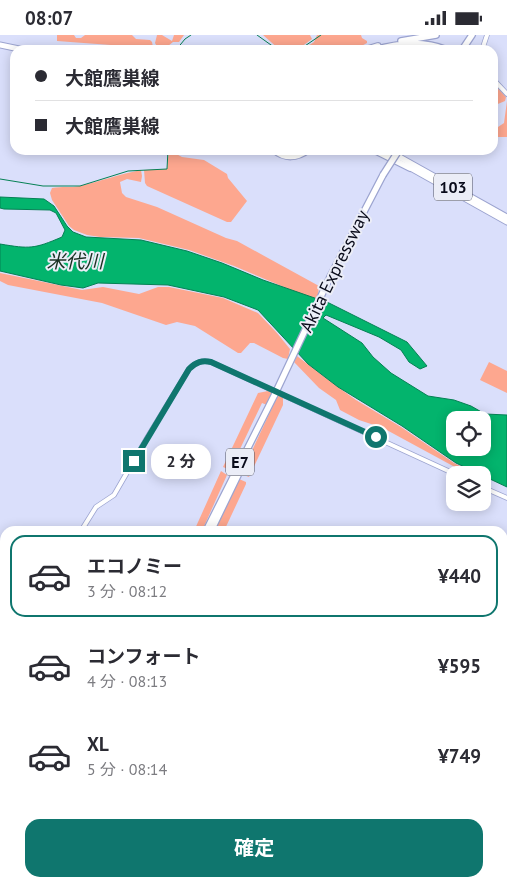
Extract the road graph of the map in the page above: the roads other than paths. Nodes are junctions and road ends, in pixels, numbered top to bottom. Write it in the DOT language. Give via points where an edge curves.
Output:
graph roads {
  1 [pos="436,35"];
  2 [pos="396,42"];
  3 [pos="384,45"];
  4 [pos="395,45"];
  5 [pos="429,45"];
  6 [pos="437,45"];
  7 [pos="498,84"];
  8 [pos="507,94"];
  9 [pos="281,155"];
  10 [pos="300,155"];
  11 [pos="385,155"];
  12 [pos="388,155"];
  13 [pos="396,155"];
  14 [pos="403,155"];
  15 [pos="410,167"];
  16 [pos="507,217"];
  17 [pos="507,221"];
  18 [pos="275,394"];
  19 [pos="446,470"];
  20 [pos="491,491"];
  21 [pos="507,498"];
  22 [pos="84,526"];
  23 [pos="209,526"];
  24 [pos="213,526"];
  1 -- 2 [label="highway"];
  2 -- 3 [label="highway"];
  2 -- 6 [label="highway" via="426,41"];
  4 -- 5 [label="highway"];
  7 -- 8 [label="main road"];
  9 -- 10 [label="highway"];
  11 -- 15 [label="highway"];
  12 -- 15 [label="highway, 103"];
  13 -- 18 [label="highway, Akita Expressway / E7, bridge" via="382,175 331,275"];
  14 -- 16 [label="highway, 103"];
  15 -- 17 [label="highway, 103"];
  18 -- 23 [label="highway, Akita Expressway / E7"];
  18 -- 24 [label="highway, Akita Expressway / E7"];
  19 -- 22 [label="main road" via="204,361 189,369 114,495 96,507"];
  20 -- 21 [label="main road"];
}
